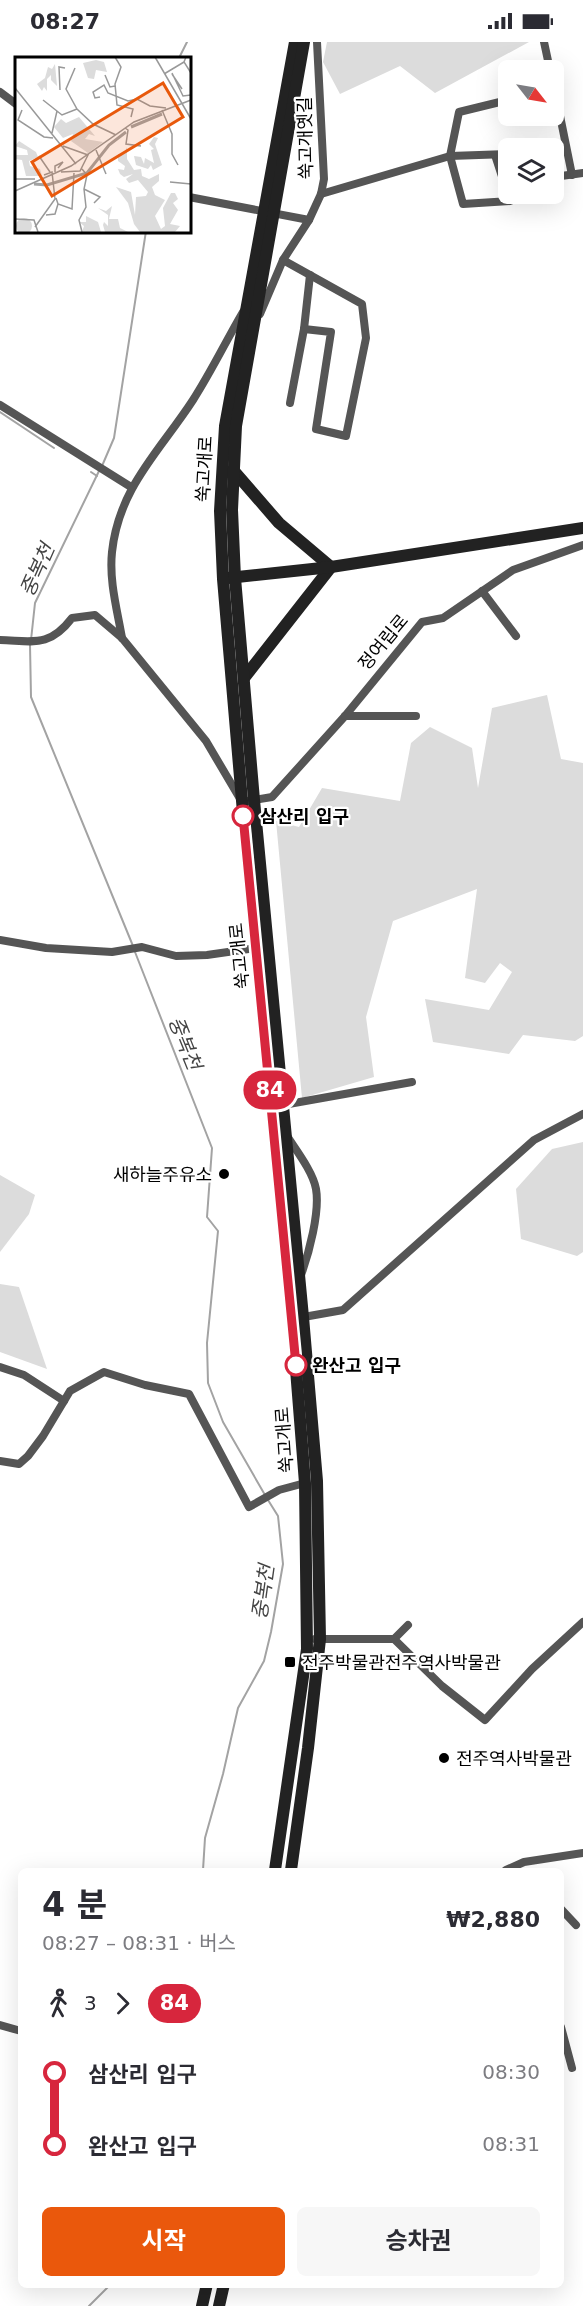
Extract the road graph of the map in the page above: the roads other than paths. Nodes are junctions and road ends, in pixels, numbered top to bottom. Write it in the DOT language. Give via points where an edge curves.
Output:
graph roads {
  1 [pos="295,42"];
  2 [pos="304,42"];
  3 [pos="317,42"];
  4 [pos="544,42"];
  5 [pos="548,60"];
  6 [pos="0,92"];
  7 [pos="498,102"];
  8 [pos="15,103"];
  9 [pos="562,126"];
  10 [pos="495,155"];
  11 [pos="498,155"];
  12 [pos="450,156"];
  13 [pos="583,173"];
  14 [pos="572,175"];
  15 [pos="564,176"];
  16 [pos="321,194"];
  17 [pos="190,197"];
  18 [pos="269,213"];
  19 [pos="309,220"];
  20 [pos="284,260"];
  21 [pos="310,275"];
  22 [pos="245,309"];
  23 [pos="255,326"];
  24 [pos="304,329"];
  25 [pos="290,403"];
  26 [pos="0,405"];
  27 [pos="233,470"];
  28 [pos="131,487"];
  29 [pos="583,528"];
  30 [pos="583,545"];
  31 [pos="331,567"];
  32 [pos="229,578"];
  33 [pos="482,591"];
  34 [pos="516,636"];
  35 [pos="122,638"];
  36 [pos="0,640"];
  37 [pos="244,678"];
  38 [pos="345,716"];
  39 [pos="416,716"];
  40 [pos="248,801"];
  41 [pos="0,940"];
  42 [pos="256,948"];
  43 [pos="412,1082"];
  44 [pos="283,1105"];
  45 [pos="583,1114"];
  46 [pos="286,1135"];
  47 [pos="299,1279"];
  48 [pos="298,1318"];
  49 [pos="0,1367"];
  50 [pos="64,1401"];
  51 [pos="0,1461"];
  52 [pos="305,1483"];
  53 [pos="583,1623"];
  54 [pos="408,1625"];
  55 [pos="306,1639"];
  56 [pos="320,1639"];
  57 [pos="394,1639"];
  58 [pos="583,1853"];
  59 [pos="275,1868"];
  60 [pos="291,1868"];
  61 [pos="510,1868"];
  62 [pos="564,1912"];
  63 [pos="576,1925"];
  64 [pos="0,2025"];
  65 [pos="18,2030"];
  66 [pos="564,2038"];
  67 [pos="572,2068"];
  68 [pos="206,2288"];
  69 [pos="223,2288"];
  70 [pos="202,2306"];
  71 [pos="219,2306"];
  1 -- 18 [label="street, 쑥고개로"];
  2 -- 18 [label="street, 쑥고개로"];
  3 -- 16 [label="street, 쑥고개옛길" via="322,101"];
  4 -- 5 [label="street"];
  6 -- 8 [label="street"];
  7 -- 12 [label="street" via="459,112"];
  9 -- 14 [label="street"];
  10 -- 11 [label="street"];
  10 -- 12 [label="street"];
  10 -- 12 [label="street" via="510,201 463,204"];
  12 -- 16 [label="street"];
  13 -- 14 [label="street"];
  14 -- 15 [label="street"];
  16 -- 19 [label="street, 쑥고개옛길"];
  17 -- 18 [label="street"];
  18 -- 19 [label="street"];
  18 -- 22 [label="street, 쑥고개로"];
  18 -- 23 [label="street, 쑥고개로"];
  19 -- 20 [label="street, 쑥고개옛길"];
  20 -- 21 [label="street"];
  20 -- 23 [label="street, 쑥고개옛길"];
  21 -- 24 [label="street"];
  21 -- 24 [label="street" via="362,304 366,338 346,436 316,429 331,332"];
  22 -- 28 [label="street" via="193,400"];
  22 -- 32 [label="street, 쑥고개로" via="225,426 220,511"];
  23 -- 27 [label="street, 쑥고개로" via="236,426"];
  24 -- 25 [label="street"];
  26 -- 28 [label="street"];
  27 -- 31 [label="street" via="279,523"];
  27 -- 32 [label="street, 쑥고개로"];
  28 -- 35 [label="street" via="112,551 111,580"];
  29 -- 31 [label="street"];
  30 -- 33 [label="street, 정여립로" via="513,570"];
  31 -- 32 [label="street"];
  31 -- 37 [label="street"];
  32 -- 37 [label="street, 쑥고개로"];
  32 -- 40 [label="street, 쑥고개로"];
  33 -- 34 [label="street"];
  33 -- 38 [label="street, 정여립로" via="443,618 422,622"];
  35 -- 36 [label="street" via="95,615 72,618 61,632 44,641"];
  35 -- 40 [label="street" via="206,741"];
  37 -- 40 [label="street, 쑥고개로"];
  38 -- 39 [label="street"];
  38 -- 40 [label="street, 정여립로" via="272,797"];
  40 -- 42 [label="street, 쑥고개로"];
  40 -- 44 [label="street, 쑥고개로"];
  41 -- 42 [label="street" via="46,948 112,952 142,947 176,956"];
  42 -- 48 [label="street, 쑥고개로"];
  43 -- 44 [label="street"];
  44 -- 46 [label="street, 쑥고개로"];
  45 -- 48 [label="street" via="534,1140 343,1310"];
  46 -- 47 [label="street, 쑥고개로"];
  46 -- 47 [label="street" via="316,1188 315,1218"];
  47 -- 48 [label="street, 쑥고개로"];
  48 -- 52 [label="street, 쑥고개로"];
  48 -- 56 [label="street, 쑥고개로" via="317,1481"];
  49 -- 50 [label="street" via="24,1375"];
  50 -- 51 [label="street" via="28,1456 19,1464"];
  50 -- 52 [label="street" via="70,1391 104,1372 189,1394 249,1507 279,1490"];
  52 -- 55 [label="street, 쑥고개로"];
  53 -- 57 [label="street" via="532,1669 485,1720 442,1686"];
  54 -- 57 [label="street"];
  55 -- 56 [label="street"];
  55 -- 59 [label="street, 쑥고개로"];
  56 -- 57 [label="street"];
  56 -- 60 [label="street, 쑥고개로"];
  58 -- 61 [label="street" via="524,1862"];
  62 -- 63 [label="street"];
  64 -- 65 [label="street"];
  66 -- 67 [label="street"];
  68 -- 70 [label="street"];
  69 -- 71 [label="street"];
}
